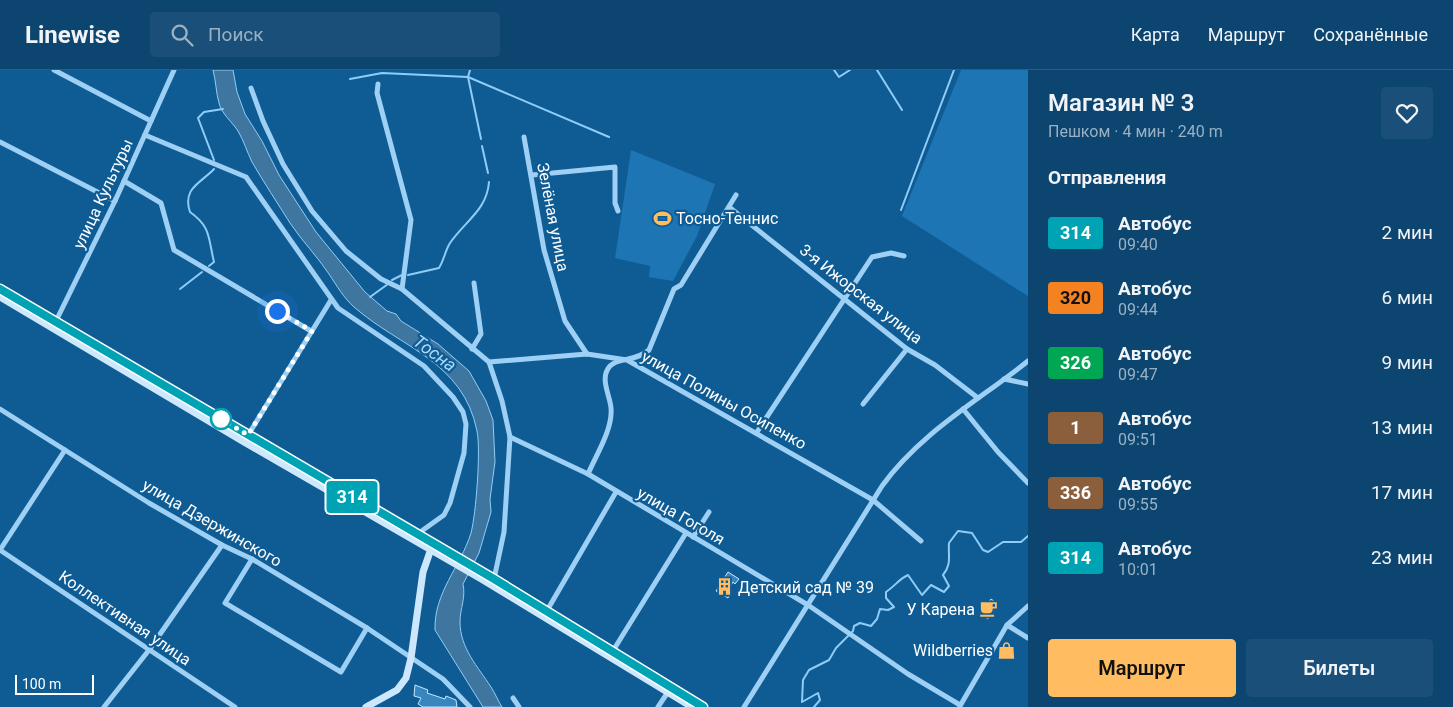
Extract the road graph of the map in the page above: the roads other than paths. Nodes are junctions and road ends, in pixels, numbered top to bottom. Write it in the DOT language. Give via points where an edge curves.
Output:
graph roads {
  1 [pos="54,70"];
  2 [pos="174,70"];
  3 [pos="378,84"];
  4 [pos="251,88"];
  5 [pos="151,121"];
  6 [pos="144,135"];
  7 [pos="524,137"];
  8 [pos="0,142"];
  9 [pos="532,175"];
  10 [pos="124,181"];
  11 [pos="736,195"];
  12 [pos="115,201"];
  13 [pos="730,207"];
  14 [pos="618,211"];
  15 [pos="904,256"];
  16 [pos="474,283"];
  17 [pos="0,289"];
  18 [pos="402,289"];
  19 [pos="0,297"];
  20 [pos="844,298"];
  21 [pos="331,300"];
  22 [pos="54,325"];
  23 [pos="312,331"];
  24 [pos="472,348"];
  25 [pos="907,349"];
  26 [pos="587,354"];
  27 [pos="627,360"];
  28 [pos="1028,360"];
  29 [pos="489,362"];
  30 [pos="1004,380"];
  31 [pos="1028,384"];
  32 [pos="978,398"];
  33 [pos="862,404"];
  34 [pos="0,409"];
  35 [pos="963,409"];
  36 [pos="757,432"];
  37 [pos="248,435"];
  38 [pos="510,437"];
  39 [pos="244,442"];
  40 [pos="65,450"];
  41 [pos="588,474"];
  42 [pos="1028,483"];
  43 [pos="616,492"];
  44 [pos="873,500"];
  45 [pos="709,512"];
  46 [pos="686,533"];
  47 [pos="419,536"];
  48 [pos="693,537"];
  49 [pos="920,541"];
  50 [pos="222,546"];
  51 [pos="432,546"];
  52 [pos="0,550"];
  53 [pos="252,559"];
  54 [pos="485,577"];
  55 [pos="494,579"];
  56 [pos="808,605"];
  57 [pos="1028,606"];
  58 [pos="545,614"];
  59 [pos="1007,625"];
  60 [pos="367,628"];
  61 [pos="1028,638"];
  62 [pos="150,650"];
  63 [pos="610,654"];
  64 [pos="411,658"];
  65 [pos="668,692"];
  66 [pos="513,698"];
  67 [pos="467,706"];
  68 [pos="960,706"];
  69 [pos="104,707"];
  70 [pos="235,707"];
  71 [pos="366,707"];
  72 [pos="518,707"];
  73 [pos="658,707"];
  74 [pos="692,707"];
  75 [pos="703,707"];
  76 [pos="744,707"];
  1 -- 5 [label="street"];
  2 -- 5 [label="street, улица Культуры"];
  3 -- 18 [label="street" via="376,93 411,220"];
  4 -- 18 [label="street" via="283,164 312,211 346,251 381,279"];
  5 -- 6 [label="street, улица Культуры"];
  6 -- 10 [label="street, улица Культуры"];
  6 -- 21 [label="street" via="246,177"];
  7 -- 9 [label="street, Зелёная улица"];
  8 -- 12 [label="street"];
  9 -- 14 [label="street" via="615,168 615,204"];
  9 -- 26 [label="street, Зелёная улица" via="544,250 564,321"];
  10 -- 12 [label="street, улица Культуры"];
  10 -- 23 [label="street" via="161,203 174,250"];
  11 -- 13 [label="street"];
  12 -- 22 [label="street, улица Культуры"];
  13 -- 20 [label="street, 3-я Ижорская улица"];
  13 -- 27 [label="street" via="681,285 674,289 649,350 641,358"];
  15 -- 20 [label="street" via="891,253 872,257"];
  16 -- 24 [label="street" via="481,334"];
  17 -- 22 [label="main road"];
  18 -- 24 [label="street"];
  19 -- 22 [label="main road"];
  20 -- 25 [label="street, 3-я Ижорская улица"];
  20 -- 36 [label="street"];
  21 -- 23 [label="street"];
  21 -- 47 [label="street" via="362,326 424,366 463,412 466,424 464,453 450,503 444,515"];
  22 -- 37 [label="main road"];
  22 -- 39 [label="main road"];
  23 -- 37 [label="street"];
  24 -- 29 [label="street"];
  25 -- 32 [label="street, 3-я Ижорская улица" via="935,364"];
  25 -- 33 [label="street"];
  26 -- 27 [label="street, улица Полины Осипенко"];
  26 -- 29 [label="street, улица Полины Осипенко"];
  27 -- 36 [label="street, улица Полины Осипенко"];
  27 -- 41 [label="street" via="617,362 607,370 605,379 610,420"];
  28 -- 30 [label="street"];
  29 -- 38 [label="street"];
  30 -- 31 [label="street"];
  30 -- 32 [label="street"];
  32 -- 35 [label="street"];
  34 -- 40 [label="street, улица Дзержинского"];
  35 -- 42 [label="street"];
  35 -- 44 [label="street" via="907,454"];
  36 -- 44 [label="street, улица Полины Осипенко"];
  37 -- 39 [label="street"];
  37 -- 47 [label="main road"];
  38 -- 41 [label="street, улица Гоголя"];
  38 -- 55 [label="street" via="504,532"];
  39 -- 51 [label="main road"];
  40 -- 50 [label="street, улица Дзержинского"];
  40 -- 52 [label="street"];
  41 -- 43 [label="street, улица Гоголя"];
  43 -- 46 [label="street, улица Гоголя"];
  43 -- 58 [label="street"];
  44 -- 49 [label="street, улица Полины Осипенко"];
  44 -- 56 [label="street"];
  45 -- 48 [label="street"];
  46 -- 48 [label="street, улица Гоголя"];
  46 -- 63 [label="street"];
  47 -- 51 [label="main road"];
  48 -- 56 [label="street, улица Гоголя"];
  50 -- 53 [label="street, улица Дзержинского"];
  50 -- 62 [label="street"];
  51 -- 54 [label="main road"];
  51 -- 64 [label="main road" via="423,572"];
  52 -- 62 [label="street, Коллективная улица"];
  53 -- 60 [label="street, улица Дзержинского"];
  53 -- 60 [label="street" via="225,603 340,672"];
  54 -- 55 [label="main road"];
  54 -- 58 [label="main road"];
  55 -- 58 [label="main road"];
  56 -- 68 [label="street, улица Гоголя" via="835,626"];
  56 -- 76 [label="street"];
  57 -- 59 [label="street"];
  58 -- 63 [label="main road"];
  59 -- 61 [label="street"];
  59 -- 68 [label="street"];
  60 -- 64 [label="street, улица Дзержинского"];
  62 -- 69 [label="street"];
  62 -- 70 [label="street, Коллективная улица"];
  63 -- 65 [label="main road"];
  63 -- 75 [label="main road"];
  64 -- 67 [label="street, улица Дзержинского" via="443,679"];
  64 -- 71 [label="main road" via="402,684 388,696"];
  65 -- 73 [label="street"];
  65 -- 74 [label="main road"];
  66 -- 72 [label="street"];
}
